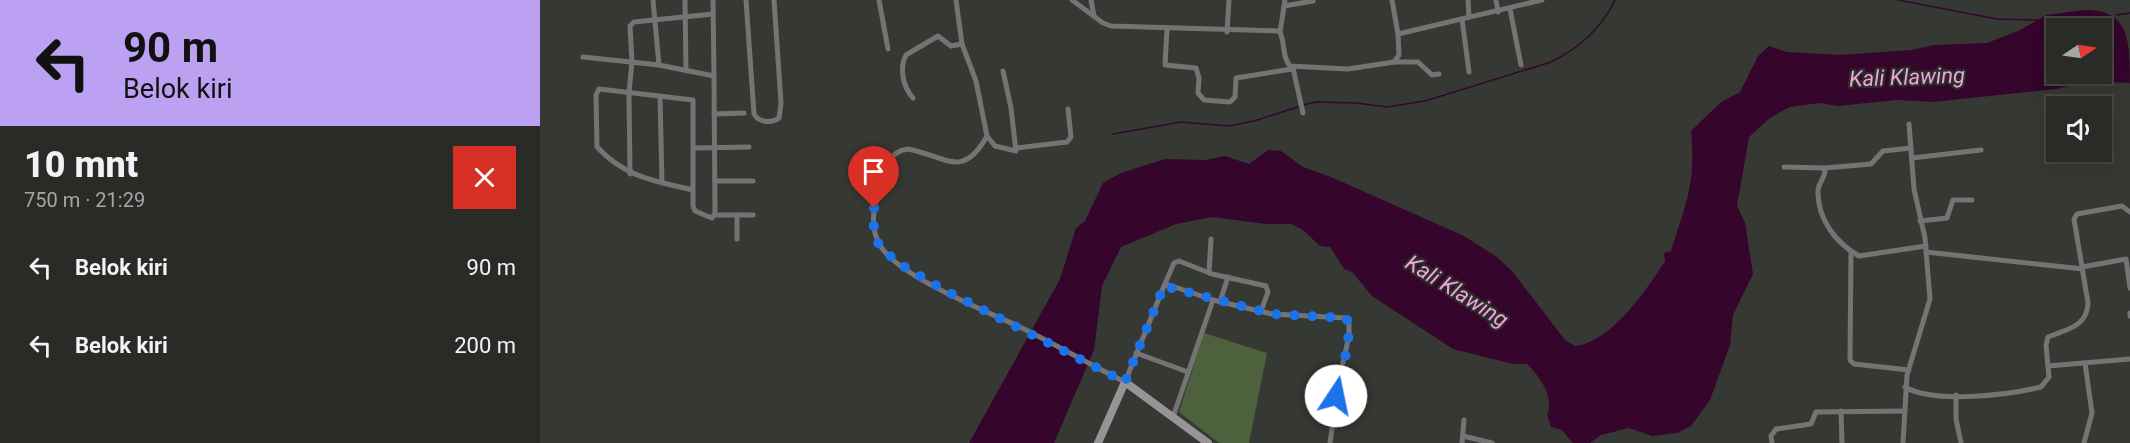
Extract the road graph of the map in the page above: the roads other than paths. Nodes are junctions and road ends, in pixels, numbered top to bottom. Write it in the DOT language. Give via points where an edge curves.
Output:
graph roads {
  1 [pos="654,0"];
  2 [pos="685,0"];
  3 [pos="713,0"];
  4 [pos="746,0"];
  5 [pos="774,0"];
  6 [pos="879,0"];
  7 [pos="956,0"];
  8 [pos="1072,0"];
  9 [pos="1091,0"];
  10 [pos="1229,0"];
  11 [pos="1392,0"];
  12 [pos="1468,0"];
  13 [pos="1496,0"];
  14 [pos="1542,0"];
  15 [pos="1313,1"];
  16 [pos="1284,3"];
  17 [pos="1510,9"];
  18 [pos="1497,12"];
  19 [pos="713,14"];
  20 [pos="686,16"];
  21 [pos="1094,16"];
  22 [pos="1469,17"];
  23 [pos="1462,19"];
  24 [pos="656,20"];
  25 [pos="1167,28"];
  26 [pos="1227,32"];
  27 [pos="1280,32"];
  28 [pos="1398,34"];
  29 [pos="962,44"];
  30 [pos="888,49"];
  31 [pos="583,57"];
  32 [pos="632,62"];
  33 [pos="1394,62"];
  34 [pos="659,65"];
  35 [pos="1521,65"];
  36 [pos="1293,68"];
  37 [pos="686,71"];
  38 [pos="1003,71"];
  39 [pos="1469,72"];
  40 [pos="1439,74"];
  41 [pos="714,76"];
  42 [pos="628,93"];
  43 [pos="660,96"];
  44 [pos="913,98"];
  45 [pos="1068,109"];
  46 [pos="744,113"];
  47 [pos="1303,113"];
  48 [pos="714,114"];
  49 [pos="1909,124"];
  50 [pos="987,136"];
  51 [pos="714,147"];
  52 [pos="749,147"];
  53 [pos="694,148"];
  54 [pos="1016,148"];
  55 [pos="1911,148"];
  56 [pos="1981,150"];
  57 [pos="1912,158"];
  58 [pos="1784,167"];
  59 [pos="1825,168"];
  60 [pos="630,174"];
  61 [pos="715,181"];
  62 [pos="753,181"];
  63 [pos="662,183"];
  64 [pos="693,190"];
  65 [pos="1972,200"];
  66 [pos="2130,212"];
  67 [pos="753,214"];
  68 [pos="715,215"];
  69 [pos="737,215"];
  70 [pos="1920,221"];
  71 [pos="737,239"];
  72 [pos="1212,239"];
  73 [pos="1926,249"];
  74 [pos="1851,252"];
  75 [pos="2083,268"];
  76 [pos="1209,273"];
  77 [pos="1228,277"];
  78 [pos="1164,286"];
  79 [pos="2130,288"];
  80 [pos="1212,300"];
  81 [pos="1220,302"];
  82 [pos="1261,312"];
  83 [pos="1136,353"];
  84 [pos="2130,359"];
  85 [pos="2085,363"];
  86 [pos="2049,366"];
  87 [pos="1909,370"];
  88 [pos="1188,372"];
  89 [pos="1125,382"];
  90 [pos="1905,387"];
  91 [pos="1956,395"];
  92 [pos="1841,411"];
  93 [pos="1905,411"];
  94 [pos="1173,417"];
  95 [pos="1464,420"];
  96 [pos="1463,436"];
  97 [pos="1098,443"];
  98 [pos="1208,443"];
  99 [pos="1330,443"];
  100 [pos="1462,443"];
  101 [pos="1492,443"];
  102 [pos="1772,443"];
  103 [pos="1842,443"];
  104 [pos="1903,443"];
  105 [pos="1961,443"];
  106 [pos="2084,443"];
  1 -- 24 [label="street"];
  2 -- 20 [label="street"];
  3 -- 19 [label="street"];
  4 -- 5 [label="street" via="754,114 770,122 779,118 781,103"];
  6 -- 30 [label="street"];
  7 -- 29 [label="street"];
  8 -- 21 [label="street"];
  9 -- 21 [label="street"];
  10 -- 26 [label="street"];
  11 -- 28 [label="street"];
  12 -- 22 [label="street"];
  13 -- 18 [label="street"];
  14 -- 17 [label="street"];
  15 -- 16 [label="street"];
  16 -- 27 [label="street"];
  17 -- 18 [label="street"];
  17 -- 35 [label="street"];
  18 -- 22 [label="street"];
  19 -- 20 [label="street"];
  19 -- 41 [label="street"];
  20 -- 24 [label="street"];
  20 -- 37 [label="street"];
  21 -- 25 [label="street" via="1111,26"];
  22 -- 23 [label="street"];
  23 -- 28 [label="street"];
  23 -- 39 [label="street"];
  24 -- 32 [label="street" via="630,26"];
  24 -- 34 [label="street"];
  25 -- 26 [label="street"];
  25 -- 36 [label="street" via="1165,65 1196,68 1198,93 1204,100 1230,102 1235,97 1236,78"];
  26 -- 27 [label="street"];
  27 -- 36 [label="street" via="1286,61"];
  28 -- 33 [label="street" via="1400,55"];
  29 -- 44 [label="street" via="951,46 938,36 906,55 903,76"];
  29 -- 50 [label="street" via="976,81"];
  31 -- 32 [label="street"];
  32 -- 34 [label="street"];
  32 -- 42 [label="street"];
  33 -- 36 [label="street" via="1348,69"];
  33 -- 40 [label="street" via="1418,62 1432,75"];
  34 -- 37 [label="street"];
  36 -- 47 [label="street"];
  37 -- 41 [label="street"];
  38 -- 54 [label="street"];
  41 -- 48 [label="street"];
  42 -- 43 [label="street"];
  42 -- 60 [label="street"];
  42 -- 60 [label="street" via="599,89 597,147"];
  43 -- 53 [label="street" via="693,100"];
  43 -- 63 [label="street"];
  45 -- 54 [label="street" via="1071,137 1067,142"];
  46 -- 48 [label="street"];
  48 -- 51 [label="street"];
  49 -- 55 [label="street"];
  50 -- 54 [label="street" via="995,146 1015,151"];
  50 -- 89 [label="street" via="976,154 964,162 952,163 907,149 892,156 874,208 874,231 885,253 911,272"];
  51 -- 52 [label="street"];
  51 -- 53 [label="street"];
  51 -- 61 [label="street"];
  53 -- 64 [label="street"];
  55 -- 57 [label="street"];
  55 -- 59 [label="street" via="1883,151 1871,164"];
  56 -- 57 [label="street"];
  57 -- 70 [label="street"];
  58 -- 59 [label="street"];
  59 -- 74 [label="street" via="1825,178 1818,189 1820,206 1831,234"];
  60 -- 63 [label="street"];
  61 -- 62 [label="street"];
  61 -- 68 [label="street"];
  63 -- 64 [label="street"];
  64 -- 68 [label="street" via="695,211 709,218"];
  65 -- 70 [label="street" via="1953,200 1947,218"];
  66 -- 75 [label="street" via="2122,206 2077,214 2075,230"];
  67 -- 69 [label="street"];
  68 -- 69 [label="street"];
  69 -- 71 [label="street"];
  70 -- 73 [label="street"];
  72 -- 76 [label="street"];
  73 -- 74 [label="street" via="1859,256"];
  73 -- 75 [label="street"];
  73 -- 87 [label="street" via="1929,309"];
  74 -- 87 [label="street" via="1850,360 1854,364"];
  75 -- 79 [label="street" via="2126,259"];
  75 -- 86 [label="street" via="2087,315 2081,323 2048,337"];
  76 -- 77 [label="street"];
  76 -- 78 [label="street" via="1176,261"];
  77 -- 81 [label="street"];
  77 -- 82 [label="street" via="1266,286 1268,292"];
  78 -- 80 [label="street"];
  78 -- 83 [label="street"];
  80 -- 81 [label="street"];
  80 -- 88 [label="street"];
  81 -- 82 [label="street"];
  82 -- 99 [label="street" via="1348,320 1349,336"];
  83 -- 88 [label="street"];
  83 -- 89 [label="street"];
  84 -- 85 [label="street"];
  85 -- 86 [label="street"];
  85 -- 106 [label="street" via="2092,413"];
  86 -- 91 [label="street" via="2049,377 2041,387"];
  87 -- 90 [label="street"];
  88 -- 94 [label="street"];
  89 -- 94 [label="street"];
  89 -- 97 [label="street"];
  90 -- 91 [label="street" via="1920,393"];
  90 -- 93 [label="street"];
  91 -- 105 [label="street"];
  92 -- 93 [label="street"];
  92 -- 102 [label="street" via="1816,412 1811,424 1776,429"];
  92 -- 103 [label="street"];
  93 -- 104 [label="street"];
  94 -- 98 [label="street"];
  95 -- 96 [label="street"];
  96 -- 100 [label="street"];
  96 -- 101 [label="street"];
}
